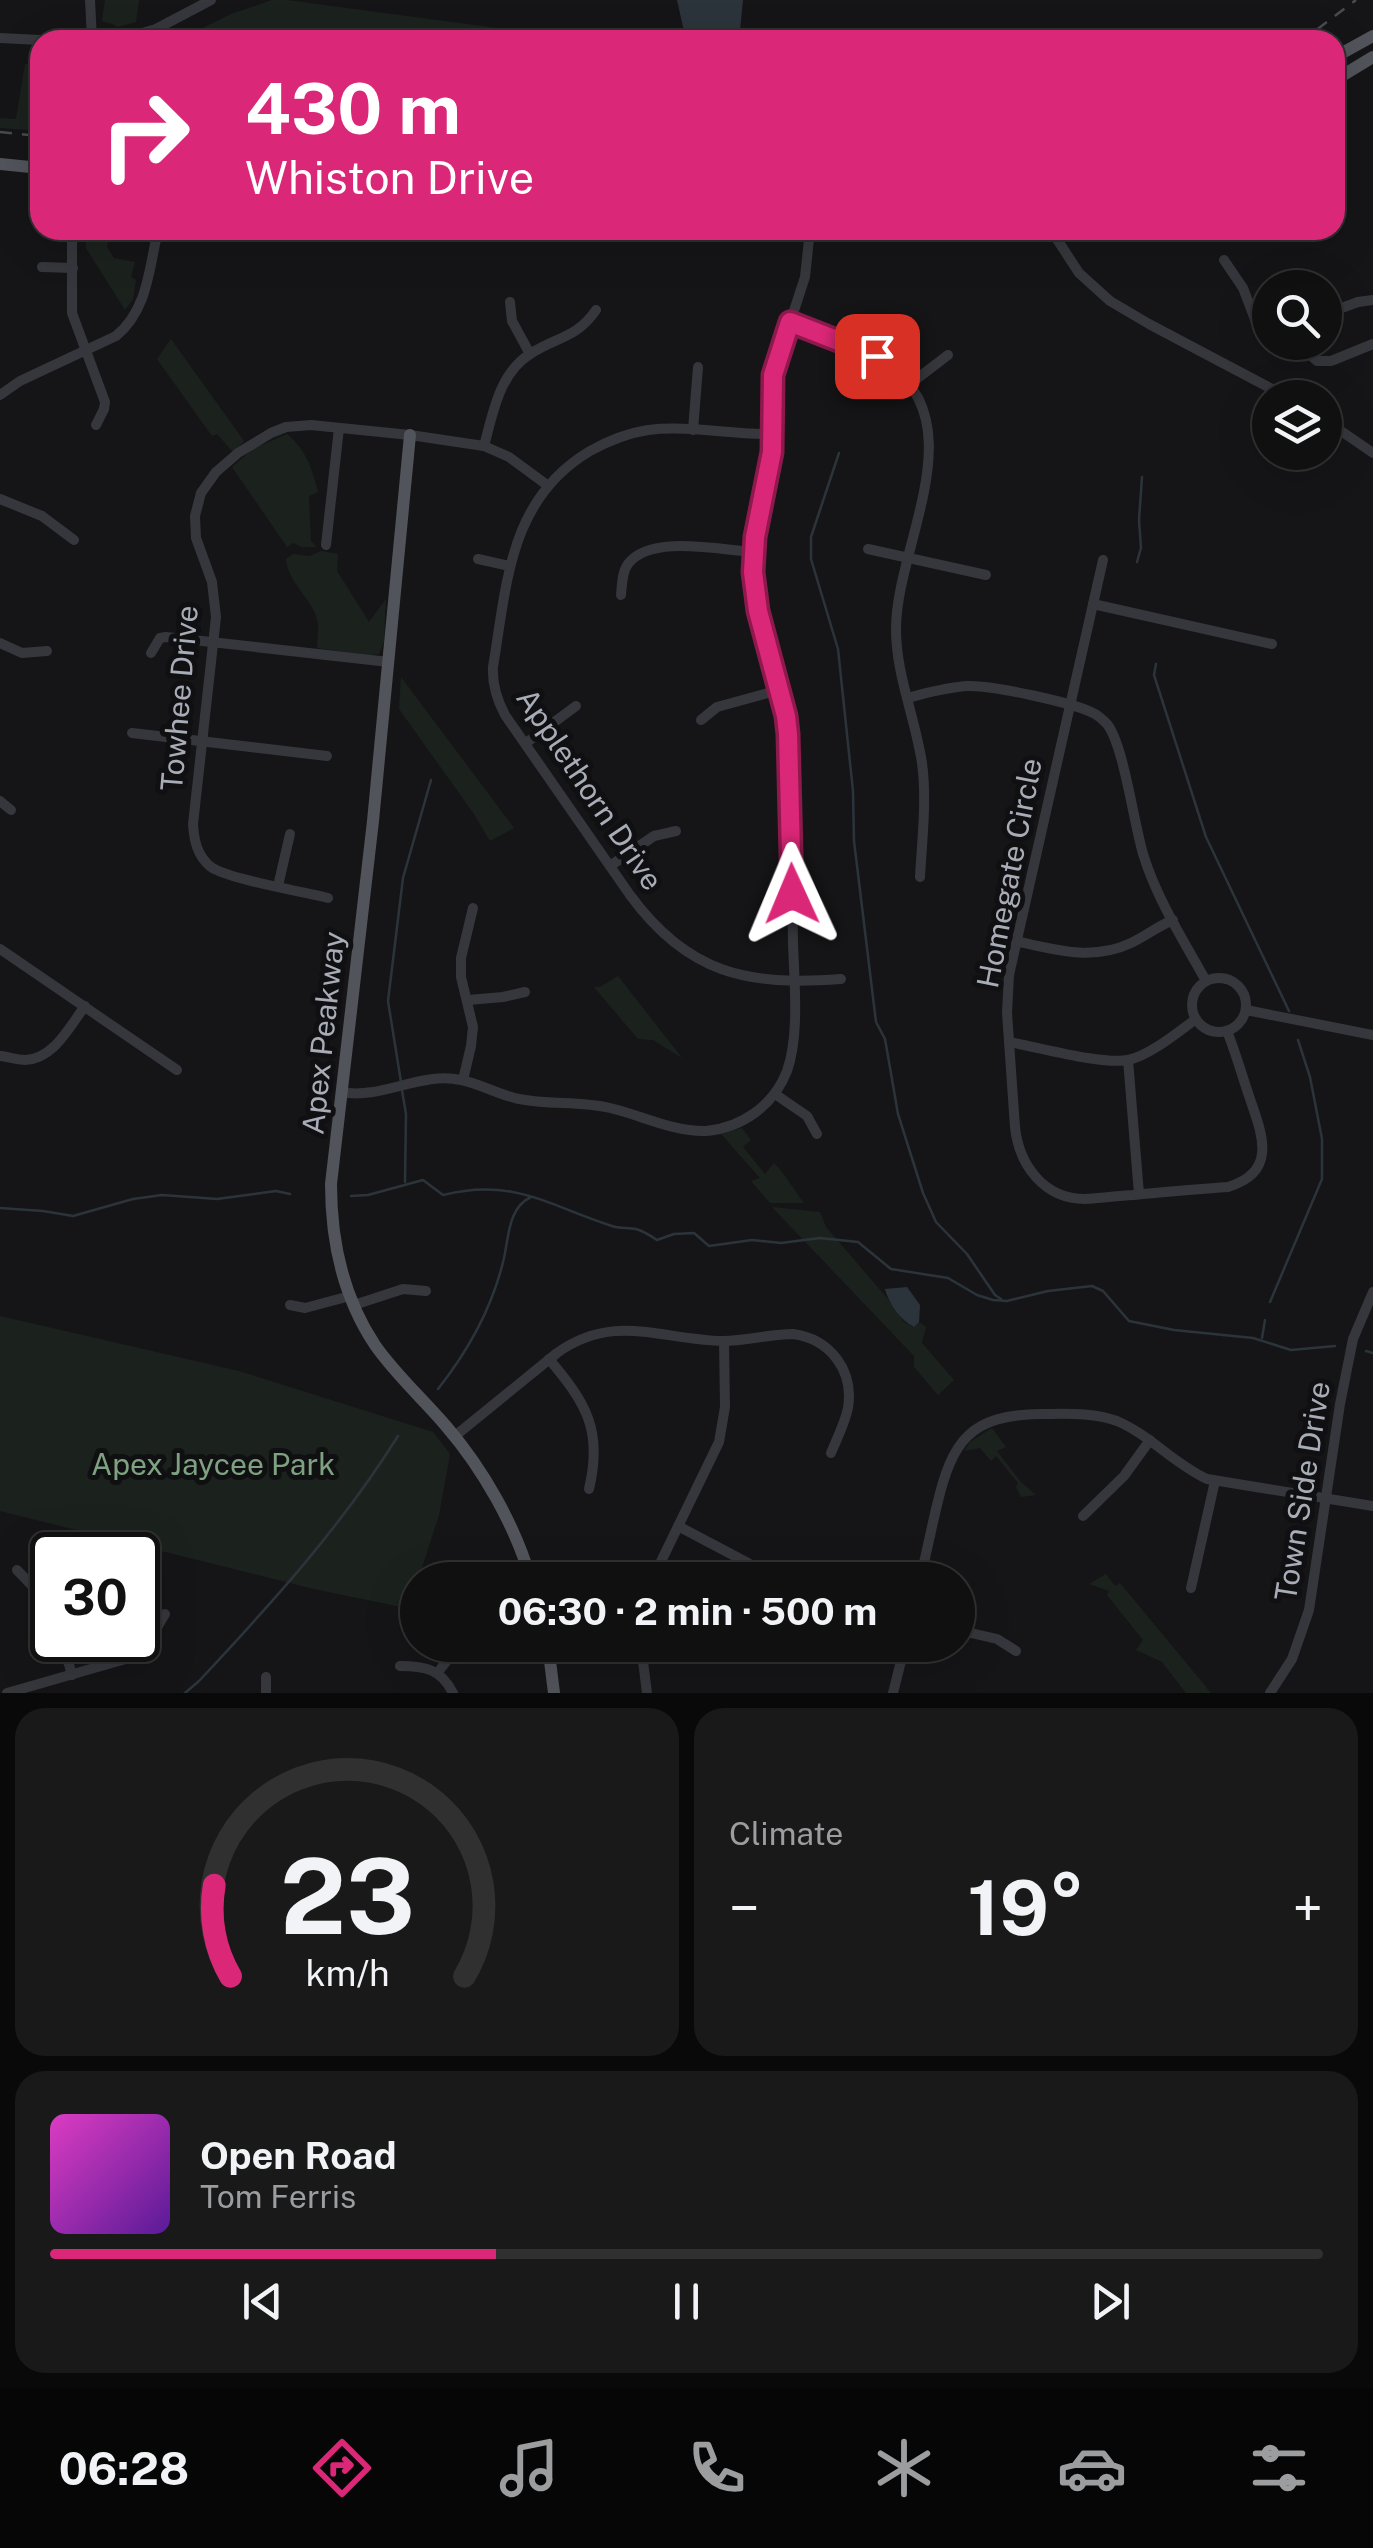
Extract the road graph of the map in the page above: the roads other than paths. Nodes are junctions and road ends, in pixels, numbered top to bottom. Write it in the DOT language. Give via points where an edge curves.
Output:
graph roads {
  1 [pos="90,0"];
  2 [pos="206,1"];
  3 [pos="92,30"];
  4 [pos="153,30"];
  5 [pos="1373,36"];
  6 [pos="0,38"];
  7 [pos="30,40"];
  8 [pos="1345,52"];
  9 [pos="1373,58"];
  10 [pos="1345,74"];
  11 [pos="0,164"];
  12 [pos="30,167"];
  13 [pos="72,240"];
  14 [pos="156,240"];
  15 [pos="809,240"];
  16 [pos="1058,240"];
  17 [pos="1224,260"];
  18 [pos="42,267"];
  19 [pos="73,268"];
  20 [pos="1373,300"];
  21 [pos="510,302"];
  22 [pos="1342,308"];
  23 [pos="596,310"];
  24 [pos="1252,312"];
  25 [pos="790,322"];
  26 [pos="1373,344"];
  27 [pos="854,347"];
  28 [pos="85,350"];
  29 [pos="530,354"];
  30 [pos="948,354"];
  31 [pos="1342,357"];
  32 [pos="698,368"];
  33 [pos="1256,380"];
  34 [pos="841,383"];
  35 [pos="910,384"];
  36 [pos="0,395"];
  37 [pos="96,425"];
  38 [pos="339,428"];
  39 [pos="694,430"];
  40 [pos="1342,432"];
  41 [pos="772,434"];
  42 [pos="410,435"];
  43 [pos="484,446"];
  44 [pos="1373,453"];
  45 [pos="547,485"];
  46 [pos="0,499"];
  47 [pos="74,540"];
  48 [pos="326,545"];
  49 [pos="868,549"];
  50 [pos="753,552"];
  51 [pos="908,558"];
  52 [pos="478,559"];
  53 [pos="1104,560"];
  54 [pos="510,566"];
  55 [pos="986,576"];
  56 [pos="621,595"];
  57 [pos="1093,604"];
  58 [pos="214,642"];
  59 [pos="0,643"];
  60 [pos="1272,644"];
  61 [pos="47,651"];
  62 [pos="151,654"];
  63 [pos="390,662"];
  64 [pos="779,690"];
  65 [pos="907,698"];
  66 [pos="1070,705"];
  67 [pos="576,706"];
  68 [pos="701,720"];
  69 [pos="132,733"];
  70 [pos="203,742"];
  71 [pos="526,743"];
  72 [pos="327,756"];
  73 [pos="0,801"];
  74 [pos="11,810"];
  75 [pos="676,832"];
  76 [pos="290,834"];
  77 [pos="610,866"];
  78 [pos="920,877"];
  79 [pos="278,886"];
  80 [pos="328,898"];
  81 [pos="473,908"];
  82 [pos="1173,920"];
  83 [pos="1016,941"];
  84 [pos="0,949"];
  85 [pos="841,979"];
  86 [pos="794,980"];
  87 [pos="1206,981"];
  88 [pos="525,992"];
  89 [pos="468,1000"];
  90 [pos="85,1006"];
  91 [pos="1246,1010"];
  92 [pos="1196,1020"];
  93 [pos="1227,1031"];
  94 [pos="1373,1035"];
  95 [pos="1009,1042"];
  96 [pos="1,1056"];
  97 [pos="1128,1060"];
  98 [pos="177,1070"];
  99 [pos="462,1080"];
  100 [pos="341,1092"];
  101 [pos="775,1094"];
  102 [pos="816,1134"];
  103 [pos="1138,1194"];
  104 [pos="426,1292"];
  105 [pos="1373,1292"];
  106 [pos="352,1300"];
  107 [pos="290,1305"];
  108 [pos="724,1341"];
  109 [pos="549,1359"];
  110 [pos="454,1436"];
  111 [pos="1150,1440"];
  112 [pos="831,1452"];
  113 [pos="1215,1481"];
  114 [pos="589,1489"];
  115 [pos="1326,1498"];
  116 [pos="1373,1506"];
  117 [pos="1083,1516"];
  118 [pos="678,1526"];
  119 [pos="524,1562"];
  120 [pos="661,1562"];
  121 [pos="746,1562"];
  122 [pos="924,1562"];
  123 [pos="17,1570"];
  124 [pos="30,1584"];
  125 [pos="1190,1588"];
  126 [pos="165,1614"];
  127 [pos="975,1634"];
  128 [pos="1016,1650"];
  129 [pos="68,1662"];
  130 [pos="446,1662"];
  131 [pos="550,1662"];
  132 [pos="643,1662"];
  133 [pos="901,1662"];
  134 [pos="400,1666"];
  135 [pos="438,1672"];
  136 [pos="72,1675"];
  137 [pos="266,1677"];
  138 [pos="8,1693"];
  139 [pos="266,1693"];
  140 [pos="454,1693"];
  141 [pos="554,1693"];
  142 [pos="647,1693"];
  143 [pos="893,1693"];
  144 [pos="1270,1693"];
  1 -- 3 [label="street"];
  2 -- 4 [label="street"];
  5 -- 8 [label="main road"];
  6 -- 7 [label="street"];
  9 -- 10 [label="main road"];
  11 -- 12 [label="main road"];
  13 -- 19 [label="street"];
  14 -- 28 [label="street" via="136,316 116,336"];
  15 -- 25 [label="street" via="806,277"];
  16 -- 33 [label="street" via="1079,273 1110,301"];
  17 -- 24 [label="street"];
  18 -- 19 [label="street"];
  19 -- 28 [label="street" via="72,313"];
  20 -- 22 [label="street"];
  21 -- 29 [label="street"];
  23 -- 29 [label="street" via="585,326"];
  25 -- 27 [label="street"];
  25 -- 41 [label="street" via="773,375"];
  26 -- 31 [label="street"];
  27 -- 34 [label="street"];
  27 -- 35 [label="street" via="888,363"];
  28 -- 36 [label="street"];
  28 -- 37 [label="street" via="104,402"];
  29 -- 43 [label="street" via="501,388"];
  30 -- 35 [label="street"];
  32 -- 39 [label="street"];
  35 -- 51 [label="street" via="924,410 930,457"];
  38 -- 42 [label="street, Towhee Drive"];
  38 -- 48 [label="street"];
  38 -- 58 [label="street, Towhee Drive" via="298,425 271,432 227,462 201,493 196,538 212,582"];
  39 -- 41 [label="street, Applethorn Drive"];
  39 -- 45 [label="street, Applethorn Drive" via="649,430 616,439"];
  40 -- 44 [label="street"];
  41 -- 50 [label="street"];
  42 -- 43 [label="street, Towhee Drive"];
  42 -- 63 [label="main road, Apex Peakway"];
  43 -- 45 [label="street, Towhee Drive"];
  45 -- 54 [label="street, Applethorn Drive" via="520,532"];
  46 -- 47 [label="street" via="42,516"];
  49 -- 51 [label="street"];
  50 -- 56 [label="street" via="652,548 628,564"];
  50 -- 64 [label="street" via="758,611"];
  51 -- 55 [label="street"];
  51 -- 65 [label="street" via="896,632"];
  52 -- 54 [label="street"];
  53 -- 57 [label="street, Homegate Circle"];
  54 -- 71 [label="street, Applethorn Drive" via="492,678 498,703"];
  57 -- 60 [label="street"];
  57 -- 66 [label="street, Homegate Circle"];
  58 -- 62 [label="street" via="166,636"];
  58 -- 63 [label="street"];
  58 -- 70 [label="street, Towhee Drive"];
  59 -- 61 [label="street" via="22,653"];
  63 -- 100 [label="main road, Apex Peakway"];
  64 -- 68 [label="street" via="717,707"];
  64 -- 86 [label="street" via="790,752"];
  65 -- 66 [label="street" via="972,686"];
  65 -- 78 [label="street" via="923,778"];
  66 -- 82 [label="street" via="1095,713 1114,735 1144,859"];
  66 -- 83 [label="street, Homegate Circle"];
  67 -- 71 [label="street"];
  69 -- 70 [label="street"];
  70 -- 72 [label="street"];
  70 -- 79 [label="street, Towhee Drive" via="193,824 198,851 220,872"];
  71 -- 77 [label="street, Applethorn Drive"];
  73 -- 74 [label="street"];
  75 -- 77 [label="street" via="654,836"];
  76 -- 79 [label="street"];
  77 -- 86 [label="street, Applethorn Drive" via="655,926 695,957 750,978"];
  79 -- 80 [label="street, Towhee Drive"];
  81 -- 89 [label="street" via="461,958"];
  82 -- 83 [label="street" via="1094,954"];
  82 -- 87 [label="street"];
  83 -- 95 [label="street, Homegate Circle"];
  84 -- 90 [label="street"];
  85 -- 86 [label="street, Applethorn Drive"];
  86 -- 101 [label="street" via="792,1052"];
  87 -- 91 [label="street" via="1222,978 1238,986"];
  87 -- 92 [label="street" via="1194,994"];
  88 -- 89 [label="street"];
  89 -- 99 [label="street" via="473,1036"];
  90 -- 96 [label="street" via="42,1056"];
  90 -- 98 [label="street"];
  91 -- 93 [label="street"];
  91 -- 94 [label="street"];
  92 -- 93 [label="street"];
  92 -- 97 [label="street"];
  93 -- 103 [label="street, Homegate Circle" via="1263,1142 1256,1171 1228,1186"];
  95 -- 97 [label="street"];
  95 -- 103 [label="street, Homegate Circle" via="1016,1143 1036,1178 1075,1198"];
  97 -- 103 [label="street"];
  99 -- 100 [label="street"];
  99 -- 101 [label="street" via="519,1098 606,1106 698,1131 742,1122"];
  100 -- 106 [label="main road, Apex Peakway" via="332,1222"];
  101 -- 102 [label="street" via="806,1116"];
  104 -- 106 [label="street"];
  105 -- 115 [label="street, Town Side Drive" via="1353,1339"];
  106 -- 107 [label="street"];
  106 -- 110 [label="main road, Apex Peakway" via="375,1345"];
  108 -- 109 [label="street" via="612,1331 579,1340"];
  108 -- 112 [label="street" via="793,1334 832,1352 844,1370 848,1396"];
  108 -- 118 [label="street" via="726,1406 719,1442"];
  109 -- 110 [label="street"];
  109 -- 114 [label="street" via="590,1419 595,1452"];
  110 -- 119 [label="main road, Apex Peakway" via="495,1497"];
  111 -- 113 [label="street" via="1185,1468"];
  111 -- 117 [label="street"];
  111 -- 122 [label="street" via="1088,1415 1020,1414 982,1425 948,1464"];
  113 -- 115 [label="street"];
  113 -- 125 [label="street"];
  115 -- 116 [label="street"];
  115 -- 144 [label="street, Town Side Drive" via="1307,1618"];
  118 -- 120 [label="street"];
  118 -- 121 [label="street"];
  123 -- 124 [label="street"];
  126 -- 136 [label="street" via="136,1654"];
  127 -- 128 [label="street"];
  129 -- 136 [label="street"];
  130 -- 135 [label="street"];
  131 -- 141 [label="main road"];
  132 -- 142 [label="street"];
  133 -- 143 [label="street"];
  134 -- 135 [label="street"];
  135 -- 140 [label="street"];
  136 -- 138 [label="street"];
  137 -- 139 [label="street"];
}
